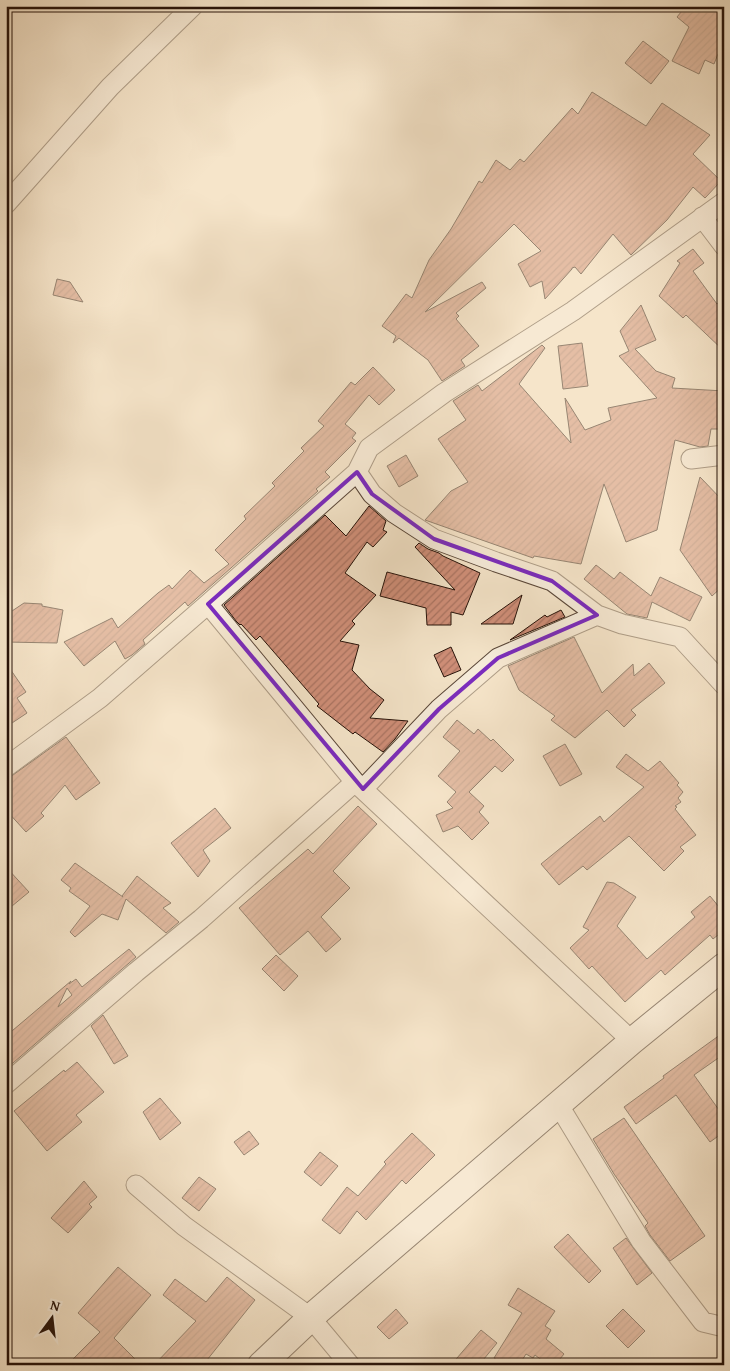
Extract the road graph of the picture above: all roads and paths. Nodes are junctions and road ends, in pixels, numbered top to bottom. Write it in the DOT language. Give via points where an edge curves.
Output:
graph roads {
  1 [pos="193,6"];
  2 [pos="724,202"];
  3 [pos="6,204"];
  4 [pos="702,217"];
  5 [pos="724,246"];
  6 [pos="724,455"];
  7 [pos="691,459"];
  8 [pos="356,472"];
  9 [pos="208,604"];
  10 [pos="597,615"];
  11 [pos="720,674"];
  12 [pos="6,768"];
  13 [pos="359,786"];
  14 [pos="724,966"];
  15 [pos="632,1041"];
  16 [pos="6,1084"];
  17 [pos="558,1104"];
  18 [pos="136,1185"];
  19 [pos="310,1317"];
  20 [pos="724,1327"];
  21 [pos="261,1365"];
  22 [pos="350,1365"];
  1 -- 3 [label="street" via="110,86"];
  2 -- 4 [label="street"];
  4 -- 5 [label="street"];
  4 -- 8 [label="street" via="573,311 444,393 369,448"];
  6 -- 7 [label="street"];
  8 -- 9 [label="street"];
  8 -- 10 [label="street" via="372,494 394,513 434,539 552,581"];
  9 -- 12 [label="street" via="100,698"];
  9 -- 13 [label="street"];
  10 -- 11 [label="street" via="680,637"];
  10 -- 13 [label="street" via="498,658"];
  13 -- 15 [label="street"];
  13 -- 16 [label="street"];
  14 -- 15 [label="main road"];
  15 -- 17 [label="main road"];
  17 -- 19 [label="main road"];
  17 -- 20 [label="street" via="640,1241 703,1322"];
  18 -- 19 [label="street" via="184,1226"];
  19 -- 21 [label="main road"];
  19 -- 22 [label="street"];
}
